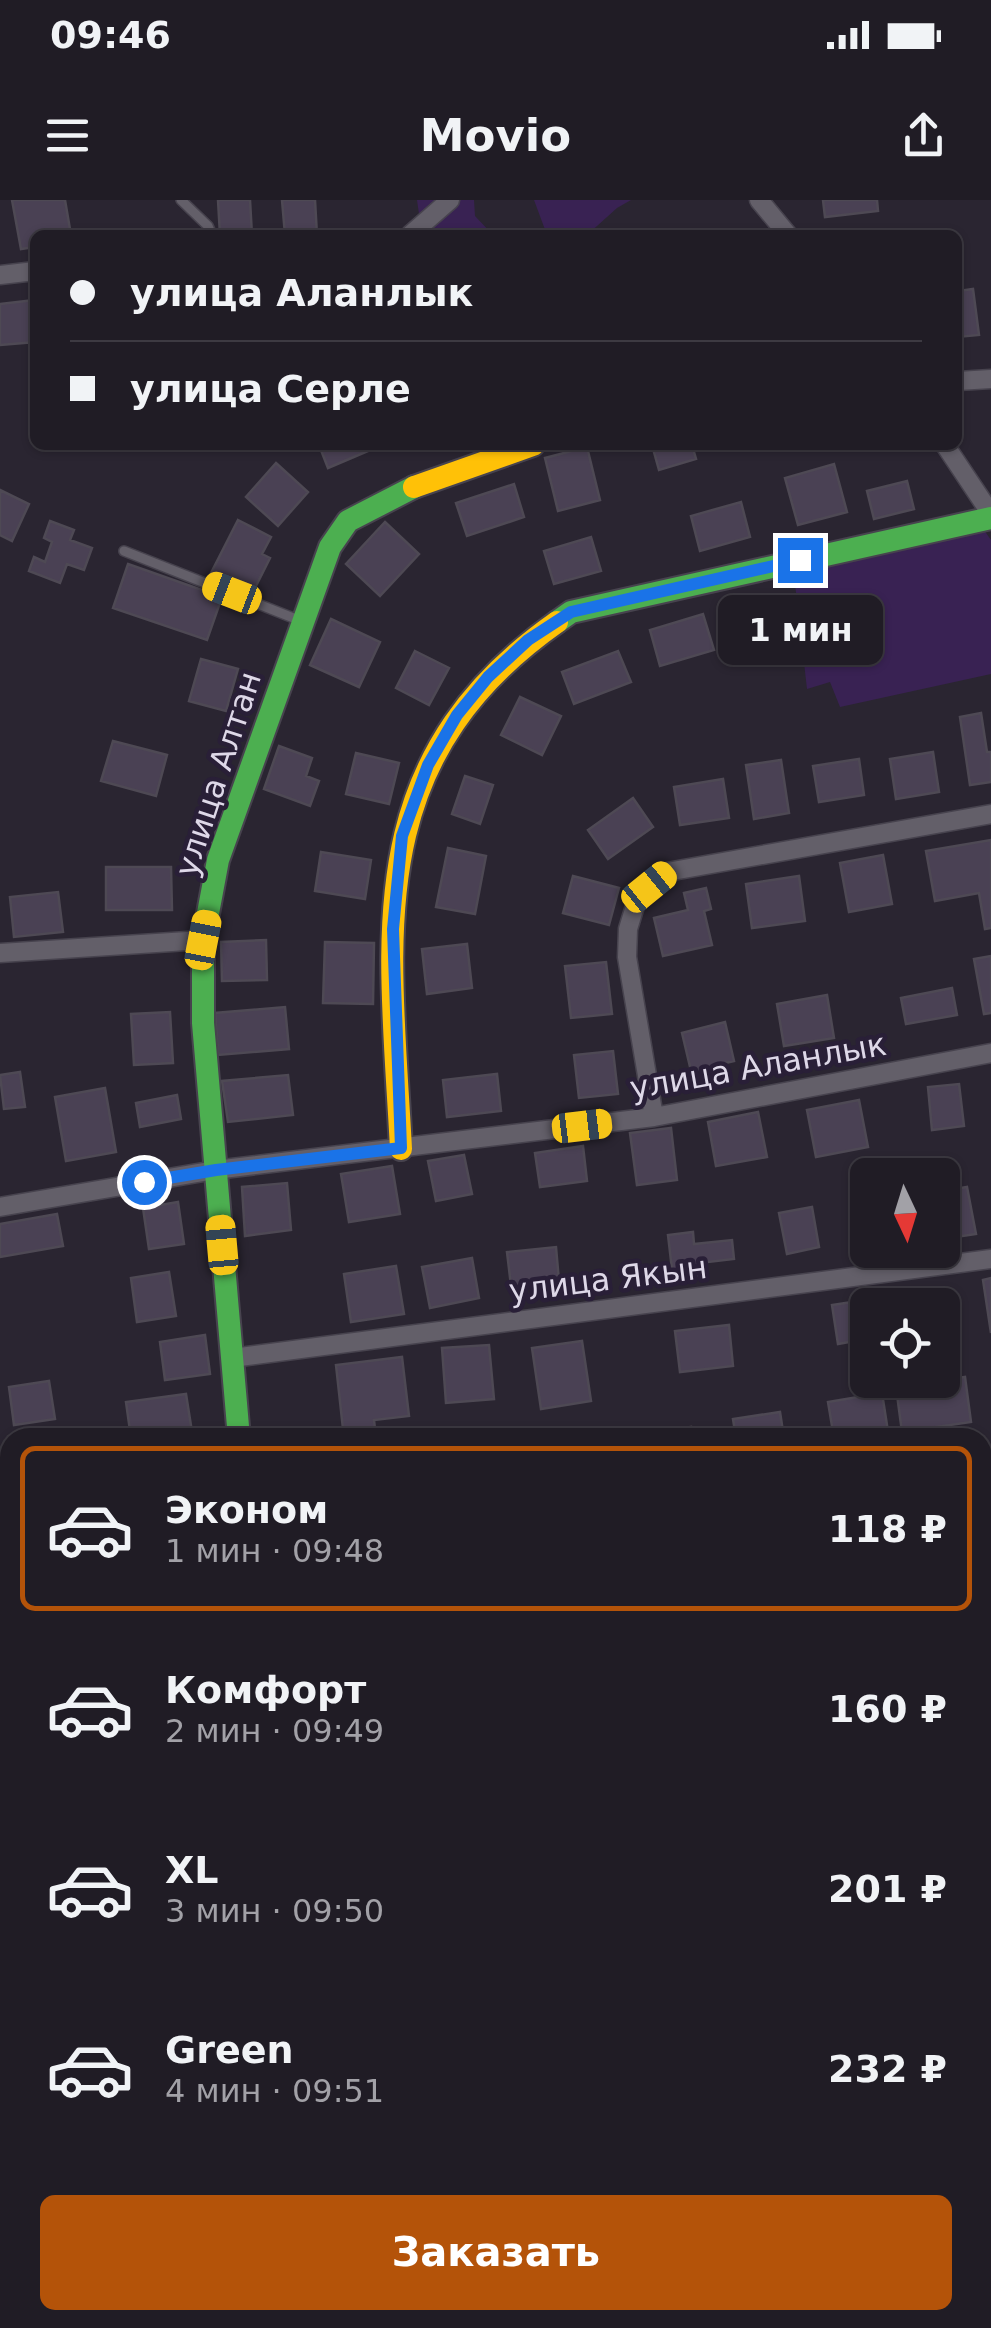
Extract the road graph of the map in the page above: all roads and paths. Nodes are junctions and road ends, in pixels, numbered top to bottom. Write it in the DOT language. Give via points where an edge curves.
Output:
graph roads {
  1 [pos="181,200"];
  2 [pos="450,200"];
  3 [pos="759,200"];
  4 [pos="210,230"];
  5 [pos="416,230"];
  6 [pos="784,230"];
  7 [pos="30,272"];
  8 [pos="0,275"];
  9 [pos="991,378"];
  10 [pos="962,382"];
  11 [pos="517,450"];
  12 [pos="947,450"];
  13 [pos="991,516"];
  14 [pos="124,551"];
  15 [pos="304,622"];
  16 [pos="991,814"];
  17 [pos="203,940"];
  18 [pos="0,953"];
  19 [pos="991,1053"];
  20 [pos="654,1117"];
  21 [pos="401,1148"];
  22 [pos="216,1170"];
  23 [pos="0,1207"];
  24 [pos="991,1259"];
  25 [pos="232,1358"];
  26 [pos="238,1428"];
  1 -- 4 [label="lane"];
  2 -- 5 [label="street"];
  3 -- 6 [label="street"];
  7 -- 8 [label="street"];
  9 -- 10 [label="street"];
  11 -- 15 [label="street, улица Алтан" via="426,481 348,521 330,547"];
  12 -- 13 [label="street"];
  13 -- 21 [label="street" via="571,612 488,677 428,765 402,836 393,929"];
  14 -- 15 [label="lane"];
  15 -- 17 [label="street, улица Алтан" via="218,860"];
  16 -- 20 [label="street" via="667,872 649,887 628,929 627,957"];
  17 -- 18 [label="street"];
  17 -- 22 [label="street, улица Алтан"];
  19 -- 20 [label="street, улица Аланлык"];
  20 -- 21 [label="street, улица Аланлык"];
  21 -- 22 [label="street, улица Аланлык"];
  22 -- 23 [label="street, улица Аланлык"];
  22 -- 25 [label="street, улица Алтан"];
  24 -- 25 [label="street, улица Якын"];
  25 -- 26 [label="street, улица Алтан"];
}
